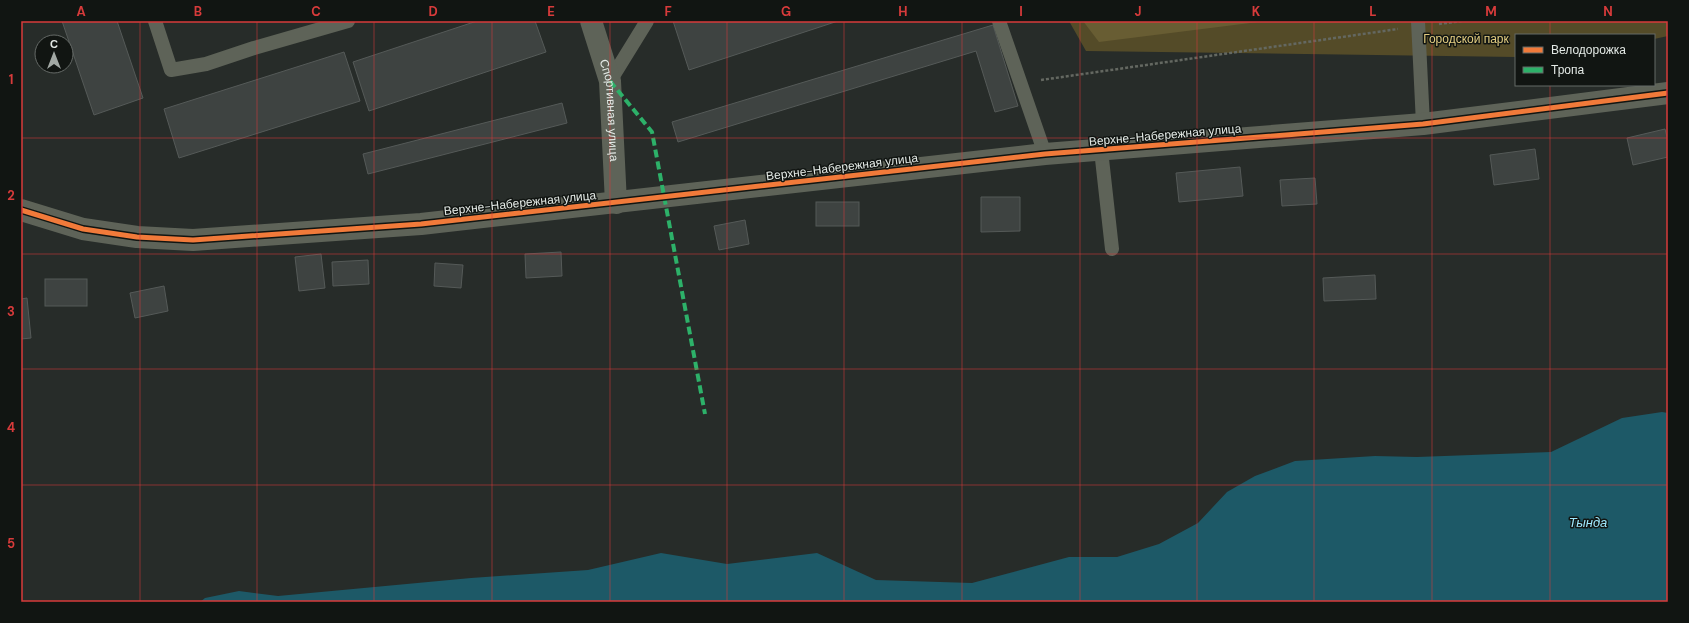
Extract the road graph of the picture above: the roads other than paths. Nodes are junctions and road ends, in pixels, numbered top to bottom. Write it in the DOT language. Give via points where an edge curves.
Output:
graph roads {
  1 [pos="155,21"];
  2 [pos="348,21"];
  3 [pos="591,21"];
  4 [pos="647,21"];
  5 [pos="999,21"];
  6 [pos="1418,23"];
  7 [pos="610,81"];
  8 [pos="1668,93"];
  9 [pos="1423,124"];
  10 [pos="1101,150"];
  11 [pos="1045,154"];
  12 [pos="616,203"];
  13 [pos="21,210"];
  14 [pos="1112,248"];
  1 -- 2 [label="lane" via="171,70 206,64"];
  3 -- 7 [label="street, Спортивная улица"];
  4 -- 7 [label="lane"];
  5 -- 11 [label="lane"];
  6 -- 9 [label="lane"];
  7 -- 12 [label="street, Спортивная улица"];
  8 -- 9 [label="street, Верхне-Набережная улица"];
  9 -- 10 [label="street, Верхне-Набережная улица"];
  10 -- 11 [label="street, Верхне-Набережная улица"];
  10 -- 14 [label="lane"];
  11 -- 12 [label="street, Верхне-Набережная улица"];
  12 -- 13 [label="street, Верхне-Набережная улица" via="421,224 193,240 137,237 83,229"];
}
